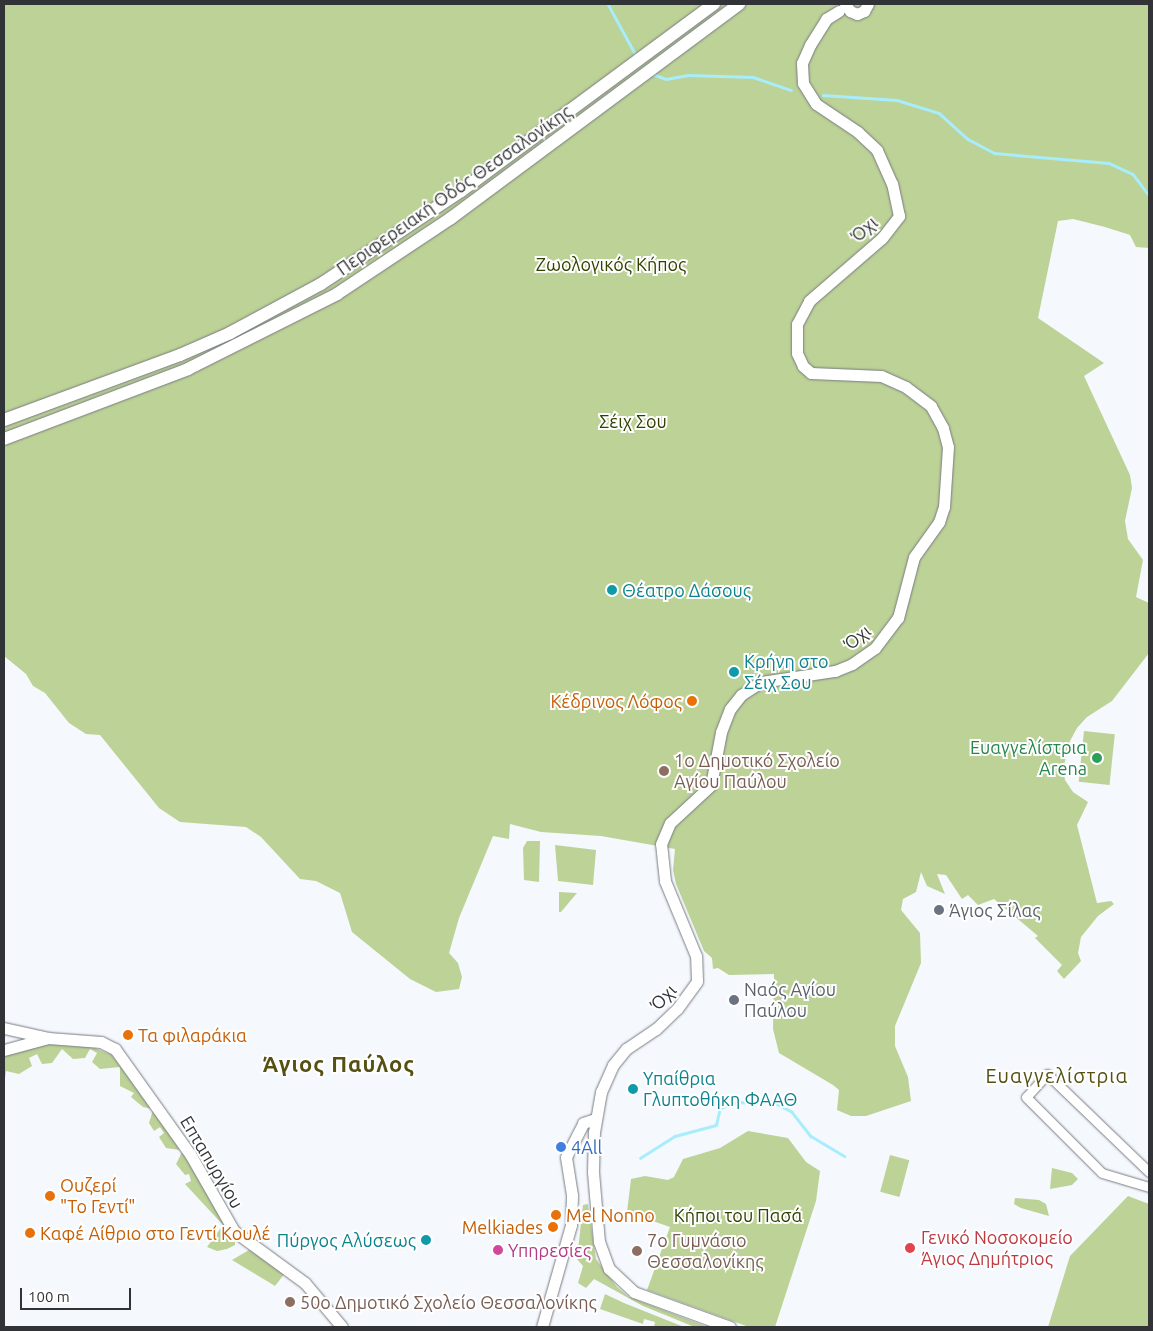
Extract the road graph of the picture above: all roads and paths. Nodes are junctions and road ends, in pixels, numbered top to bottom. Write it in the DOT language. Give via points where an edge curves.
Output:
graph roads {
  1 [pos="714,4"];
  2 [pos="739,4"];
  3 [pos="869,5"];
  4 [pos="844,7"];
  5 [pos="4,420"];
  6 [pos="4,439"];
  7 [pos="4,1028"];
  8 [pos="44,1037"];
  9 [pos="5,1045"];
  10 [pos="595,1119"];
  11 [pos="572,1147"];
  12 [pos="592,1158"];
  13 [pos="1149,1172"];
  14 [pos="1149,1187"];
  15 [pos="342,1327"];
  16 [pos="542,1327"];
  17 [pos="730,1327"];
  1 -- 5 [label="highway, Περιφερειακή Οδός Θεσσαλονίκης" via="461,191 313,288 230,333 180,355"];
  2 -- 6 [label="highway, Περιφερειακή Οδός Θεσσαλονίκης" via="450,218 337,294 188,369"];
  3 -- 4 [label="main road" via="857,14"];
  4 -- 10 [label="main road, Όχι" via="826,19 810,45 802,62 803,83 816,104 854,129 877,150 892,184 898,216 882,238 809,301 796,328 797,353 803,366 811,373 881,376 906,387 930,406 943,428 948,447 944,507 939,522 914,558 898,618 875,648 835,671 760,682 741,695 730,709 721,732 711,786 669,825 661,844 662,867 670,895 697,959 697,981 690,994 666,1020 629,1046 616,1061 605,1080"];
  7 -- 8 [label="main road"];
  8 -- 9 [label="main road, Επταπυργίου"];
  8 -- 15 [label="main road, Επταπυργίου" via="101,1042 117,1050 190,1154 234,1231 305,1283"];
  10 -- 11 [label="main road" via="585,1122"];
  10 -- 12 [label="main road"];
  11 -- 12 [label="main road" via="585,1147"];
  11 -- 16 [label="main road" via="566,1160 572,1196 571,1225"];
  12 -- 17 [label="main road" via="599,1242 603,1258 613,1273 638,1294"];
  13 -- 14 [label="street" via="1047,1074 1026,1097 1102,1173"];
}
